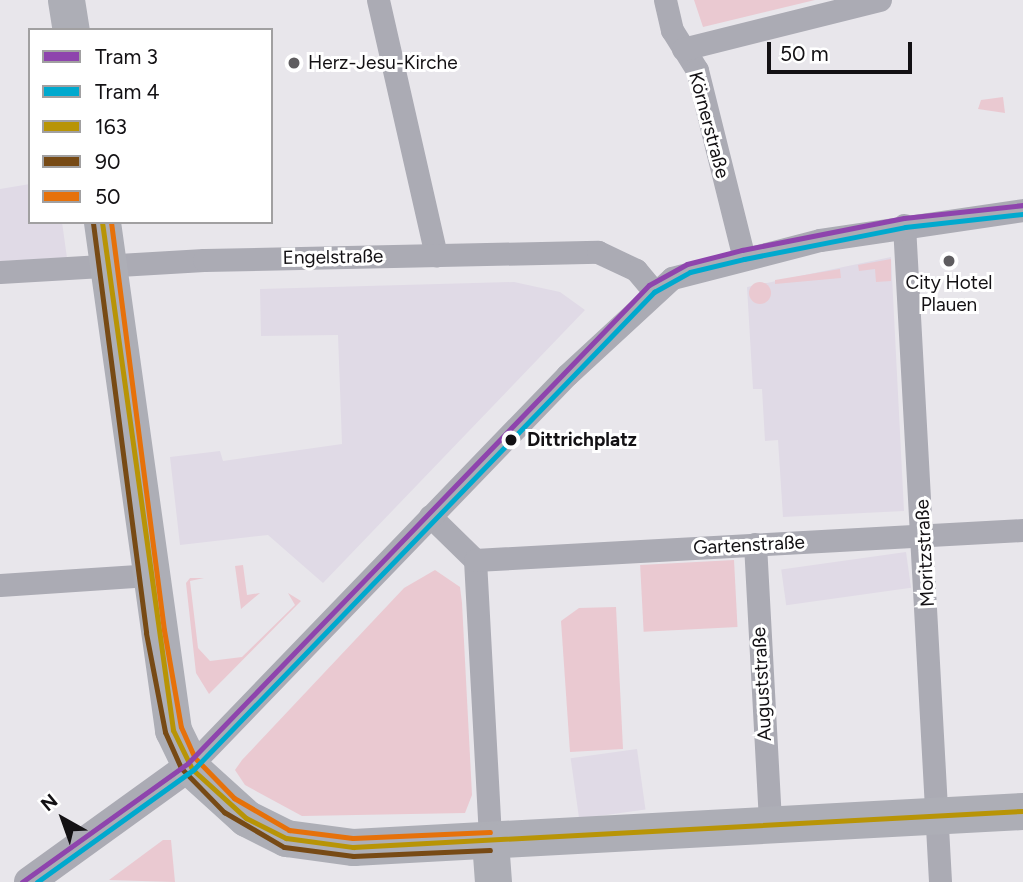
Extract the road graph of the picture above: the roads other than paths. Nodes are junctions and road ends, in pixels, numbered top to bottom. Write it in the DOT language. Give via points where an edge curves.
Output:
graph roads {
  1 [pos="66,0"];
  2 [pos="378,0"];
  3 [pos="665,0"];
  4 [pos="880,0"];
  5 [pos="71,28"];
  6 [pos="683,49"];
  7 [pos="1023,210"];
  8 [pos="102,224"];
  9 [pos="904,225"];
  10 [pos="436,254"];
  11 [pos="743,254"];
  12 [pos="109,268"];
  13 [pos="0,272"];
  14 [pos="653,290"];
  15 [pos="430,516"];
  16 [pos="1023,530"];
  17 [pos="924,536"];
  18 [pos="755,544"];
  19 [pos="475,560"];
  20 [pos="149,575"];
  21 [pos="0,585"];
  22 [pos="190,766"];
  23 [pos="1023,811"];
  24 [pos="939,817"];
  25 [pos="770,824"];
  26 [pos="490,841"];
  27 [pos="29,882"];
  28 [pos="493,882"];
  29 [pos="940,882"];
  1 -- 5 [label="main road"];
  2 -- 10 [label="street"];
  3 -- 6 [label="street, Körnerstraße"];
  4 -- 6 [label="street"];
  6 -- 11 [label="street, Körnerstraße" via="696,70"];
  7 -- 9 [label="street"];
  8 -- 12 [label="main road"];
  9 -- 11 [label="street"];
  9 -- 17 [label="street, Moritzstraße"];
  10 -- 12 [label="street, Engelstraße"];
  10 -- 14 [label="street, Engelstraße" via="598,252 636,270"];
  11 -- 14 [label="street" via="689,270"];
  12 -- 13 [label="street, Engelstraße"];
  12 -- 20 [label="main road"];
  14 -- 15 [label="street"];
  15 -- 19 [label="street"];
  15 -- 22 [label="street"];
  16 -- 17 [label="street, Gartenstraße"];
  17 -- 18 [label="street, Gartenstraße"];
  17 -- 24 [label="street, Moritzstraße"];
  18 -- 19 [label="street, Gartenstraße"];
  18 -- 25 [label="street, Auguststraße"];
  19 -- 26 [label="street"];
  20 -- 21 [label="street"];
  20 -- 22 [label="main road" via="167,706"];
  22 -- 26 [label="main road" via="229,806 286,838 353,847"];
  22 -- 27 [label="street"];
  23 -- 24 [label="main road"];
  24 -- 25 [label="main road"];
  24 -- 29 [label="street, Moritzstraße"];
  25 -- 26 [label="main road"];
  26 -- 28 [label="main road"];
}
